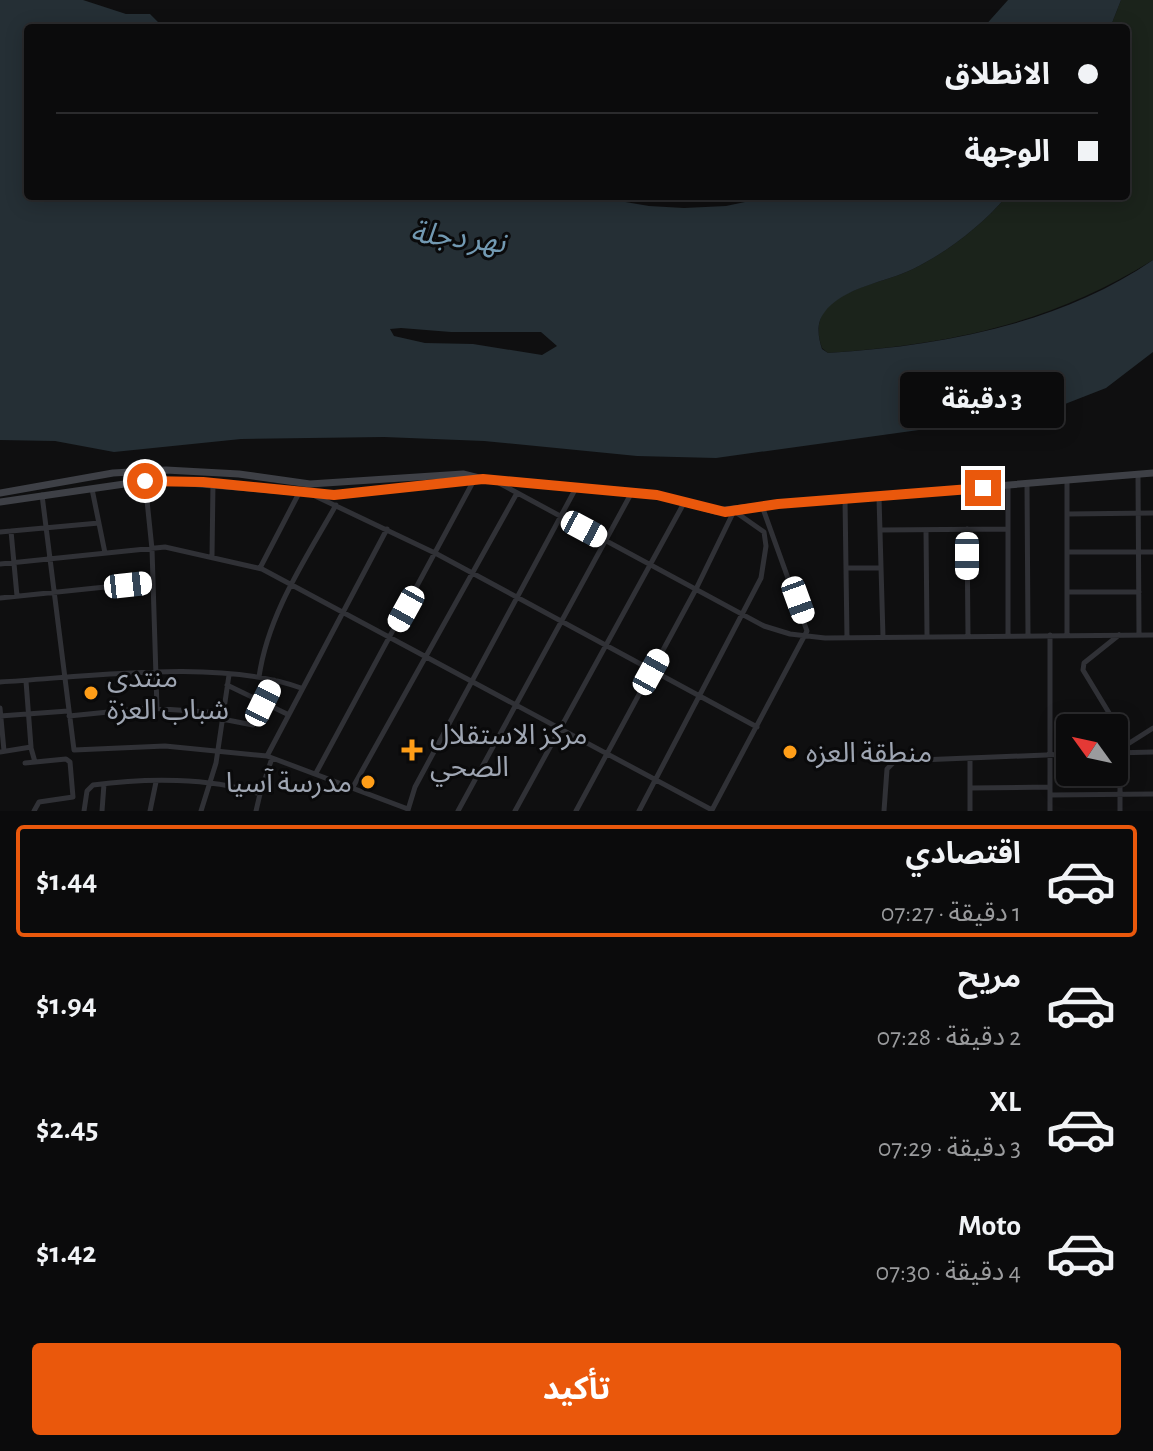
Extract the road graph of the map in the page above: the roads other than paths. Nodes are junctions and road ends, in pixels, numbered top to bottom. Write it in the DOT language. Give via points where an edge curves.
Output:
graph roads {
  1 [pos="1153,473"];
  2 [pos="1138,475"];
  3 [pos="483,479"];
  4 [pos="494,480"];
  5 [pos="145,481"];
  6 [pos="473,481"];
  7 [pos="1067,481"];
  8 [pos="71,482"];
  9 [pos="213,483"];
  10 [pos="1027,485"];
  11 [pos="577,486"];
  12 [pos="1008,486"];
  13 [pos="92,489"];
  14 [pos="73,491"];
  15 [pos="633,491"];
  16 [pos="0,493"];
  17 [pos="299,493"];
  18 [pos="517,493"];
  19 [pos="313,494"];
  20 [pos="42,495"];
  21 [pos="879,497"];
  22 [pos="845,499"];
  23 [pos="0,502"];
  24 [pos="684,503"];
  25 [pos="336,505"];
  26 [pos="762,506"];
  27 [pos="734,511"];
  28 [pos="1138,513"];
  29 [pos="1153,513"];
  30 [pos="1067,514"];
  31 [pos="562,517"];
  32 [pos="99,523"];
  33 [pos="46,527"];
  34 [pos="387,529"];
  35 [pos="967,529"];
  36 [pos="1008,529"];
  37 [pos="880,530"];
  38 [pos="926,530"];
  39 [pos="11,531"];
  40 [pos="0,532"];
  41 [pos="607,541"];
  42 [pos="152,549"];
  43 [pos="1067,552"];
  44 [pos="1139,552"];
  45 [pos="1153,552"];
  46 [pos="105,553"];
  47 [pos="437,554"];
  48 [pos="212,557"];
  49 [pos="50,559"];
  50 [pos="14,563"];
  51 [pos="0,564"];
  52 [pos="651,565"];
  53 [pos="260,568"];
  54 [pos="846,568"];
  55 [pos="881,568"];
  56 [pos="474,574"];
  57 [pos="153,582"];
  58 [pos="292,583"];
  59 [pos="696,589"];
  60 [pos="54,592"];
  61 [pos="1067,592"];
  62 [pos="1139,592"];
  63 [pos="17,596"];
  64 [pos="0,598"];
  65 [pos="517,598"];
  66 [pos="343,610"];
  67 [pos="742,614"];
  68 [pos="561,623"];
  69 [pos="927,635"];
  70 [pos="968,635"];
  71 [pos="1008,635"];
  72 [pos="1028,635"];
  73 [pos="1050,635"];
  74 [pos="1067,635"];
  75 [pos="1119,635"];
  76 [pos="1139,635"];
  77 [pos="1153,635"];
  78 [pos="390,636"];
  79 [pos="806,636"];
  80 [pos="883,637"];
  81 [pos="847,638"];
  82 [pos="606,647"];
  83 [pos="428,657"];
  84 [pos="156,672"];
  85 [pos="651,672"];
  86 [pos="229,675"];
  87 [pos="259,677"];
  88 [pos="64,678"];
  89 [pos="274,680"];
  90 [pos="26,681"];
  91 [pos="472,681"];
  92 [pos="0,682"];
  93 [pos="227,685"];
  94 [pos="301,688"];
  95 [pos="698,696"];
  96 [pos="263,703"];
  97 [pos="518,704"];
  98 [pos="0,708"];
  99 [pos="157,709"];
  100 [pos="29,714"];
  101 [pos="68,714"];
  102 [pos="287,714"];
  103 [pos="1111,714"];
  104 [pos="0,716"];
  105 [pos="222,716"];
  106 [pos="253,725"];
  107 [pos="561,727"];
  108 [pos="757,727"];
  109 [pos="1153,728"];
  110 [pos="1128,745"];
  111 [pos="31,748"];
  112 [pos="217,749"];
  113 [pos="2,751"];
  114 [pos="75,751"];
  115 [pos="1128,752"];
  116 [pos="1153,752"];
  117 [pos="607,753"];
  118 [pos="1050,755"];
  119 [pos="1056,755"];
  120 [pos="270,757"];
  121 [pos="970,759"];
  122 [pos="69,760"];
  123 [pos="35,762"];
  124 [pos="25,763"];
  125 [pos="316,773"];
  126 [pos="655,779"];
  127 [pos="156,782"];
  128 [pos="104,784"];
  129 [pos="209,785"];
  130 [pos="1120,786"];
  131 [pos="353,787"];
  132 [pos="1050,787"];
  133 [pos="970,788"];
  134 [pos="1120,793"];
  135 [pos="260,794"];
  136 [pos="1153,794"];
  137 [pos="1050,795"];
  138 [pos="408,810"];
  139 [pos="34,811"];
  140 [pos="84,811"];
  141 [pos="102,811"];
  142 [pos="150,811"];
  143 [pos="201,811"];
  144 [pos="256,811"];
  145 [pos="458,811"];
  146 [pos="515,811"];
  147 [pos="576,811"];
  148 [pos="639,811"];
  149 [pos="712,811"];
  150 [pos="884,811"];
  151 [pos="970,811"];
  152 [pos="1050,811"];
  153 [pos="1120,811"];
  1 -- 2 [label="main road"];
  2 -- 7 [label="main road"];
  2 -- 28 [label="street"];
  3 -- 4 [label="main road"];
  3 -- 6 [label="main road"];
  3 -- 8 [label="main road" via="452,474 310,484 166,470"];
  4 -- 11 [label="main road"];
  4 -- 18 [label="street"];
  5 -- 9 [label="main road"];
  5 -- 13 [label="main road"];
  5 -- 42 [label="street"];
  6 -- 19 [label="main road"];
  6 -- 47 [label="street"];
  7 -- 10 [label="main road"];
  7 -- 30 [label="street"];
  8 -- 14 [label="main road"];
  8 -- 16 [label="main road"];
  9 -- 17 [label="main road"];
  9 -- 48 [label="street"];
  10 -- 12 [label="main road"];
  10 -- 72 [label="street"];
  11 -- 15 [label="main road"];
  11 -- 31 [label="street"];
  12 -- 21 [label="main road"];
  12 -- 36 [label="street"];
  13 -- 14 [label="main road"];
  13 -- 32 [label="street"];
  14 -- 20 [label="main road"];
  15 -- 24 [label="main road"];
  15 -- 41 [label="street"];
  17 -- 19 [label="main road"];
  17 -- 53 [label="street"];
  18 -- 31 [label="street"];
  18 -- 56 [label="street"];
  19 -- 25 [label="street"];
  20 -- 23 [label="main road"];
  20 -- 33 [label="street"];
  21 -- 22 [label="main road"];
  21 -- 37 [label="street"];
  22 -- 26 [label="main road"];
  22 -- 54 [label="street"];
  24 -- 27 [label="main road"];
  24 -- 52 [label="street"];
  25 -- 34 [label="street"];
  25 -- 58 [label="street"];
  26 -- 27 [label="main road"];
  26 -- 79 [label="street" via="807,623"];
  27 -- 59 [label="street"];
  27 -- 67 [label="street" via="762,529 766,541 761,578"];
  28 -- 29 [label="street"];
  28 -- 30 [label="street"];
  28 -- 44 [label="street"];
  30 -- 43 [label="street"];
  31 -- 41 [label="street"];
  31 -- 65 [label="street"];
  32 -- 33 [label="street"];
  32 -- 46 [label="street"];
  33 -- 39 [label="street"];
  33 -- 49 [label="street"];
  34 -- 47 [label="street"];
  34 -- 66 [label="street"];
  35 -- 36 [label="street"];
  35 -- 38 [label="street"];
  35 -- 70 [label="street"];
  36 -- 71 [label="street"];
  37 -- 38 [label="street"];
  37 -- 55 [label="street"];
  38 -- 69 [label="street"];
  39 -- 40 [label="street"];
  39 -- 50 [label="street"];
  41 -- 52 [label="street"];
  41 -- 68 [label="street"];
  42 -- 46 [label="street"];
  42 -- 48 [label="street"];
  42 -- 57 [label="street"];
  43 -- 44 [label="street"];
  43 -- 61 [label="street"];
  44 -- 45 [label="street"];
  44 -- 62 [label="street"];
  46 -- 49 [label="street"];
  47 -- 56 [label="street"];
  47 -- 78 [label="street"];
  48 -- 53 [label="street"];
  49 -- 50 [label="street"];
  49 -- 60 [label="street"];
  50 -- 51 [label="street"];
  50 -- 63 [label="street"];
  52 -- 59 [label="street"];
  52 -- 82 [label="street"];
  53 -- 58 [label="street"];
  54 -- 55 [label="street"];
  54 -- 81 [label="street"];
  55 -- 80 [label="street"];
  56 -- 65 [label="street"];
  56 -- 83 [label="street"];
  57 -- 60 [label="street"];
  57 -- 84 [label="street"];
  58 -- 66 [label="street"];
  58 -- 87 [label="street" via="272,625"];
  59 -- 67 [label="street"];
  59 -- 85 [label="street"];
  60 -- 63 [label="street"];
  60 -- 88 [label="street"];
  61 -- 62 [label="street"];
  61 -- 74 [label="street"];
  62 -- 76 [label="street"];
  63 -- 64 [label="street"];
  65 -- 68 [label="street"];
  65 -- 91 [label="street"];
  66 -- 78 [label="street"];
  66 -- 94 [label="street"];
  67 -- 79 [label="street" via="778,631"];
  67 -- 95 [label="street"];
  68 -- 82 [label="street"];
  68 -- 97 [label="street"];
  69 -- 70 [label="street"];
  69 -- 80 [label="street"];
  70 -- 71 [label="street"];
  71 -- 72 [label="street"];
  72 -- 73 [label="street"];
  73 -- 74 [label="street"];
  73 -- 118 [label="street"];
  74 -- 75 [label="street"];
  75 -- 76 [label="street"];
  75 -- 103 [label="street" via="1084,663 1083,670"];
  76 -- 77 [label="street"];
  78 -- 83 [label="street"];
  78 -- 125 [label="street"];
  79 -- 81 [label="street"];
  79 -- 108 [label="street"];
  80 -- 81 [label="street"];
  82 -- 85 [label="street"];
  82 -- 107 [label="street"];
  83 -- 91 [label="street"];
  83 -- 131 [label="street"];
  84 -- 86 [label="street"];
  84 -- 88 [label="street"];
  84 -- 99 [label="street"];
  85 -- 95 [label="street"];
  85 -- 117 [label="street"];
  86 -- 87 [label="street"];
  86 -- 93 [label="street"];
  87 -- 89 [label="street"];
  88 -- 90 [label="street"];
  88 -- 101 [label="street"];
  89 -- 94 [label="street"];
  89 -- 96 [label="street"];
  90 -- 92 [label="street"];
  90 -- 100 [label="street"];
  91 -- 97 [label="street"];
  91 -- 138 [label="street"];
  93 -- 96 [label="street"];
  93 -- 105 [label="street"];
  94 -- 102 [label="street"];
  95 -- 108 [label="street"];
  95 -- 126 [label="street"];
  96 -- 102 [label="street"];
  97 -- 107 [label="street"];
  97 -- 145 [label="street"];
  98 -- 104 [label="street"];
  99 -- 101 [label="street"];
  99 -- 105 [label="street"];
  100 -- 101 [label="street"];
  100 -- 104 [label="street"];
  100 -- 111 [label="street"];
  101 -- 114 [label="street"];
  102 -- 120 [label="street"];
  104 -- 113 [label="street"];
  105 -- 106 [label="street"];
  105 -- 112 [label="street"];
  107 -- 117 [label="street"];
  107 -- 146 [label="street"];
  108 -- 149 [label="street"];
  109 -- 110 [label="street"];
  111 -- 113 [label="street"];
  111 -- 123 [label="street"];
  112 -- 114 [label="street"];
  112 -- 120 [label="street"];
  112 -- 129 [label="street"];
  114 -- 122 [label="street"];
  115 -- 116 [label="street"];
  117 -- 126 [label="street"];
  117 -- 147 [label="street"];
  118 -- 119 [label="street"];
  118 -- 121 [label="street"];
  118 -- 132 [label="street"];
  120 -- 125 [label="street"];
  120 -- 135 [label="street"];
  121 -- 133 [label="street"];
  121 -- 150 [label="street" via="893,762 886,771"];
  122 -- 123 [label="street"];
  122 -- 139 [label="street" via="73,796 39,802"];
  123 -- 124 [label="street"];
  125 -- 131 [label="street"];
  126 -- 148 [label="street"];
  126 -- 149 [label="street"];
  127 -- 128 [label="street"];
  127 -- 129 [label="street"];
  127 -- 142 [label="street"];
  128 -- 140 [label="street" via="89,788"];
  128 -- 141 [label="street"];
  129 -- 135 [label="street"];
  129 -- 143 [label="street"];
  130 -- 134 [label="street"];
  131 -- 138 [label="street"];
  132 -- 133 [label="street"];
  132 -- 137 [label="street"];
  133 -- 151 [label="street"];
  134 -- 136 [label="street"];
  134 -- 137 [label="street"];
  134 -- 153 [label="street"];
  135 -- 144 [label="street"];
  137 -- 152 [label="street"];
}
